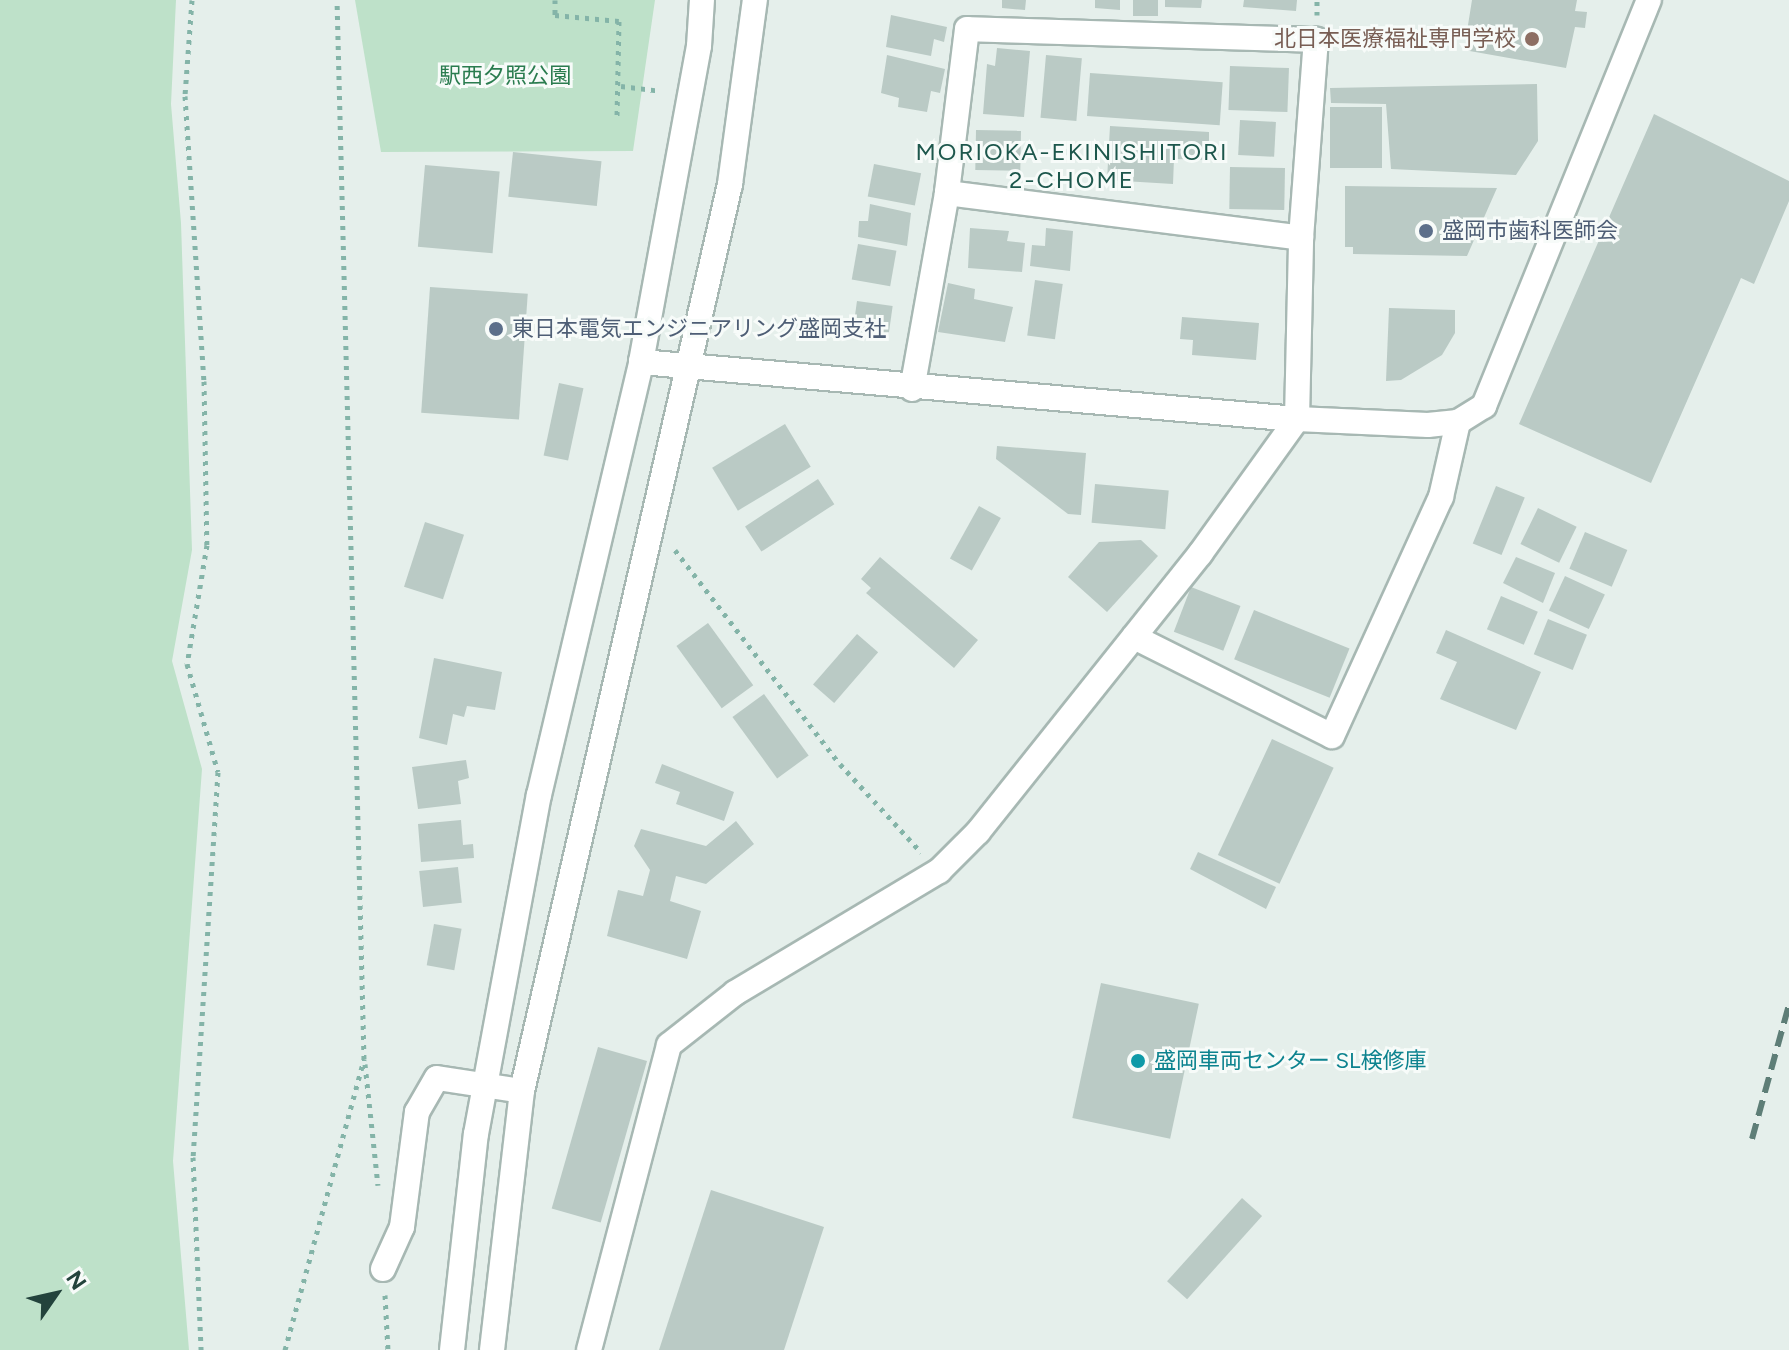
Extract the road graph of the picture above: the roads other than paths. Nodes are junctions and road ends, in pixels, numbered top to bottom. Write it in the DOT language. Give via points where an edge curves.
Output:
graph roads {
  1 [pos="702,0"];
  2 [pos="755,0"];
  3 [pos="1649,0"];
  4 [pos="947,193"];
  5 [pos="1301,238"];
  6 [pos="641,362"];
  7 [pos="689,369"];
  8 [pos="912,389"];
  9 [pos="1297,419"];
  10 [pos="1458,422"];
  11 [pos="1134,637"];
  12 [pos="485,1086"];
  13 [pos="522,1091"];
  14 [pos="383,1269"];
  15 [pos="452,1350"];
  16 [pos="492,1350"];
  17 [pos="589,1350"];
  1 -- 6 [label="street" via="699,46"];
  2 -- 7 [label="street" via="730,184"];
  3 -- 10 [label="street" via="1484,406"];
  4 -- 5 [label="street"];
  4 -- 5 [label="street" via="967,29 1316,40"];
  4 -- 8 [label="street"];
  5 -- 9 [label="street"];
  6 -- 7 [label="street"];
  6 -- 12 [label="street" via="539,795"];
  7 -- 8 [label="street"];
  7 -- 13 [label="street"];
  8 -- 9 [label="street"];
  9 -- 10 [label="street"];
  9 -- 11 [label="street"];
  10 -- 11 [label="street" via="1441,497 1332,736"];
  11 -- 17 [label="street" via="978,832 939,871 735,993 669,1045"];
  12 -- 13 [label="street"];
  12 -- 14 [label="street" via="437,1078 417,1112 402,1227"];
  12 -- 15 [label="street"];
  13 -- 16 [label="street"];
}
